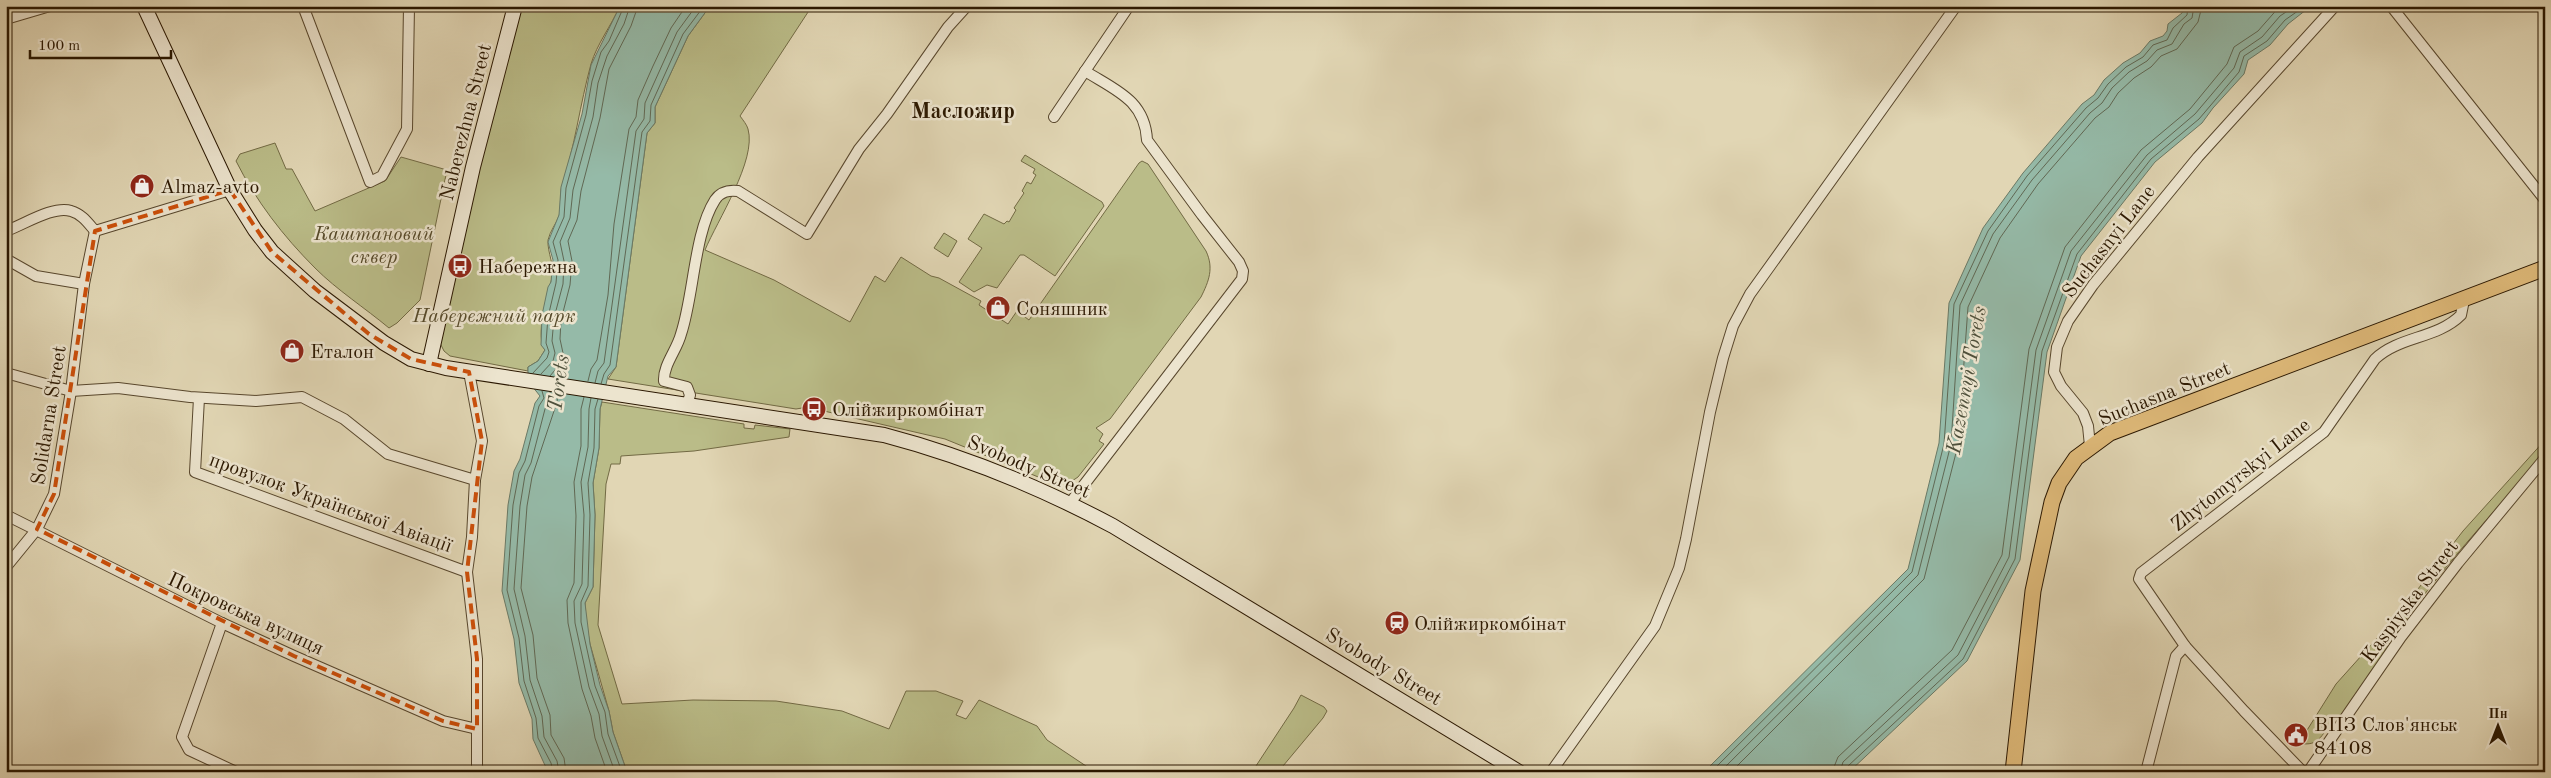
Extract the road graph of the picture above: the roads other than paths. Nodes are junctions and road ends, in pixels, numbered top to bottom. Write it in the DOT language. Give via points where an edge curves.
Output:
graph roads {
  1 [pos="50,6"];
  2 [pos="144,6"];
  3 [pos="304,6"];
  4 [pos="409,6"];
  5 [pos="515,6"];
  6 [pos="966,6"];
  7 [pos="1129,6"];
  8 [pos="1956,6"];
  9 [pos="2335,6"];
  10 [pos="2391,6"];
  11 [pos="6,19"];
  12 [pos="1085,71"];
  13 [pos="1054,117"];
  14 [pos="230,190"];
  15 [pos="2545,200"];
  16 [pos="6,231"];
  17 [pos="96,231"];
  18 [pos="6,259"];
  19 [pos="2545,268"];
  20 [pos="84,284"];
  21 [pos="2464,300"];
  22 [pos="430,364"];
  23 [pos="469,372"];
  24 [pos="6,373"];
  25 [pos="71,391"];
  26 [pos="199,398"];
  27 [pos="687,405"];
  28 [pos="2090,446"];
  29 [pos="2545,458"];
  30 [pos="475,480"];
  31 [pos="1070,503"];
  32 [pos="6,516"];
  33 [pos="36,530"];
  34 [pos="6,567"];
  35 [pos="467,572"];
  36 [pos="222,623"];
  37 [pos="2186,646"];
  38 [pos="476,729"];
  39 [pos="236,772"];
  40 [pos="476,772"];
  41 [pos="1520,772"];
  42 [pos="1551,772"];
  43 [pos="2014,772"];
  44 [pos="2146,772"];
  45 [pos="2303,772"];
  46 [pos="2308,772"];
  1 -- 11 [label="street"];
  2 -- 14 [label="main road, Svobody Street"];
  3 -- 4 [label="street" via="370,182 382,176 407,129"];
  5 -- 22 [label="main road, Naberezhna Street" via="473,167"];
  6 -- 27 [label="street" via="859,149 807,234 738,191 728,190 716,198 701,238 681,335 664,372 664,381 688,387"];
  7 -- 12 [label="street"];
  8 -- 42 [label="street" via="1750,294 1733,326 1710,412 1679,568 1655,626"];
  9 -- 28 [label="street, Suchasnyi Lane" via="2198,158 2104,270 2061,334 2054,372 2061,386 2084,413"];
  10 -- 15 [label="street"];
  12 -- 13 [label="street"];
  12 -- 31 [label="street" via="1138,108 1143,116 1147,140 1243,270 1242,279"];
  14 -- 17 [label="street"];
  14 -- 22 [label="main road, Svobody Street" via="272,252 315,291 391,348"];
  16 -- 17 [label="street" via="42,215 70,210"];
  17 -- 20 [label="street, Solidarna Street"];
  18 -- 20 [label="street" via="36,276"];
  19 -- 21 [label="main road, Suchasna Street"];
  20 -- 25 [label="street, Solidarna Street"];
  21 -- 28 [label="main road, Suchasna Street" via="2110,433"];
  21 -- 37 [label="street, Zhytomyrskyi Lane" via="2461,316 2445,328 2385,349 2324,432 2141,573 2140,579"];
  22 -- 23 [label="main road, Svobody Street"];
  23 -- 27 [label="main road, Svobody Street"];
  23 -- 30 [label="street" via="482,441"];
  24 -- 25 [label="street"];
  25 -- 26 [label="street" via="118,388"];
  25 -- 33 [label="street, Solidarna Street" via="54,494"];
  26 -- 30 [label="street" via="256,401 302,397 344,419 388,454"];
  26 -- 35 [label="street, провулок Української Авіації" via="195,472"];
  27 -- 31 [label="main road, Svobody Street" via="884,435 950,455"];
  28 -- 43 [label="main road, Suchasna Street" via="2076,458 2059,483 2044,533 2034,591"];
  29 -- 46 [label="street, Kaspiyska Street" via="2401,637"];
  30 -- 35 [label="street"];
  31 -- 41 [label="main road, Svobody Street" via="1196,575"];
  32 -- 33 [label="street, Покровська вулиця"];
  33 -- 34 [label="street, Solidarna Street"];
  33 -- 36 [label="street, Покровська вулиця"];
  35 -- 38 [label="street" via="477,659"];
  36 -- 38 [label="street, Покровська вулиця" via="443,721"];
  36 -- 39 [label="street" via="182,737 189,750"];
  37 -- 44 [label="street" via="2176,656"];
  37 -- 45 [label="street"];
  38 -- 40 [label="street"];
}
